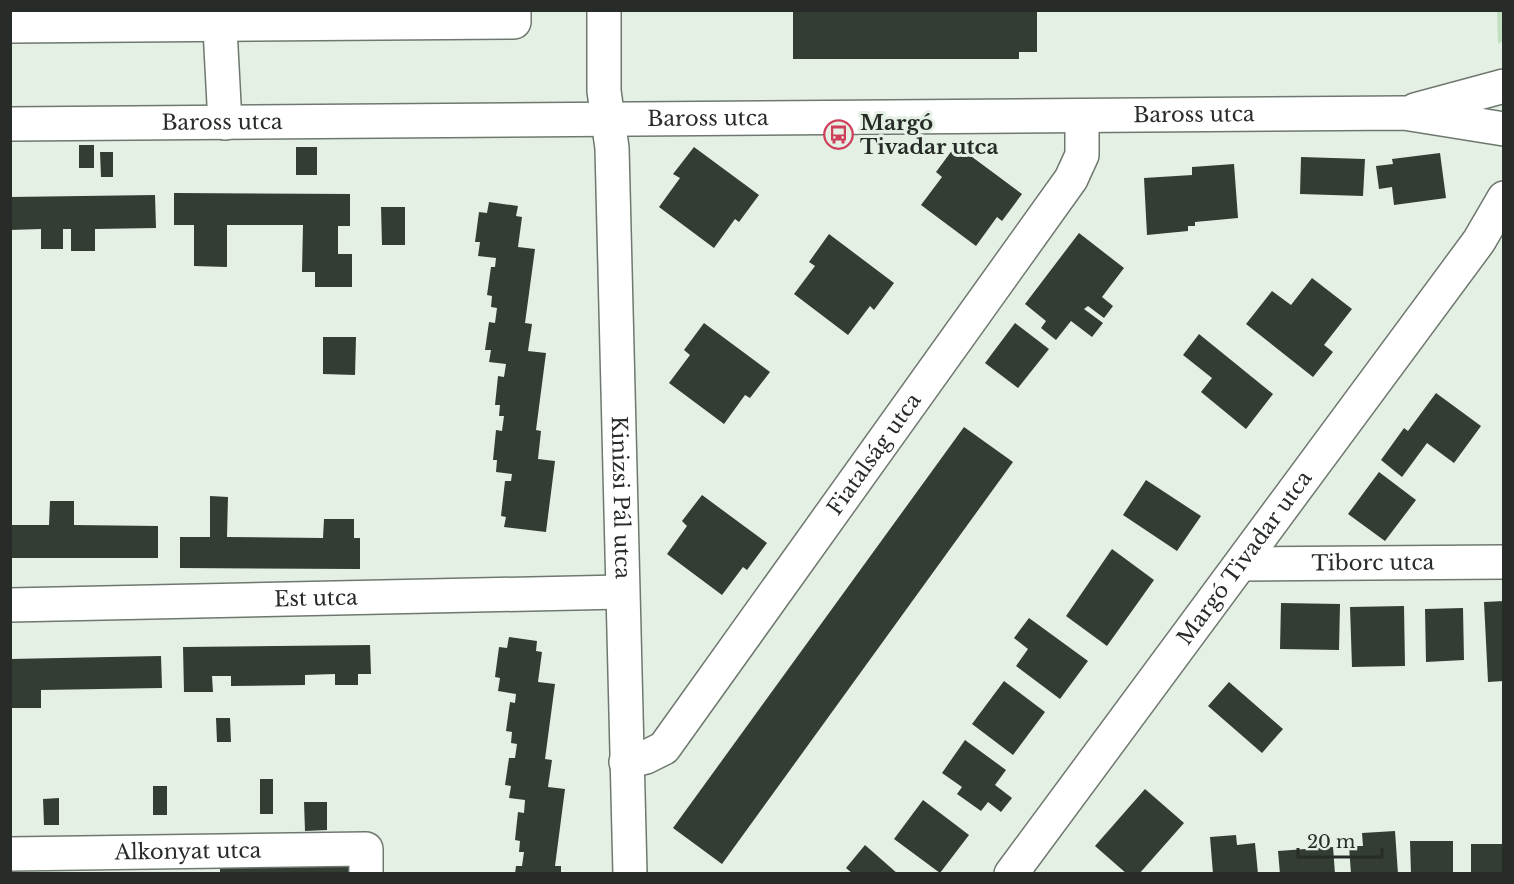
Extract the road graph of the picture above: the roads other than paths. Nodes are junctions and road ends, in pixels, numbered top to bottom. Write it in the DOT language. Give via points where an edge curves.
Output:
graph roads {
  1 [pos="514,10"];
  2 [pos="604,10"];
  3 [pos="219,18"];
  4 [pos="10,27"];
  5 [pos="1503,86"];
  6 [pos="1404,113"];
  7 [pos="1082,117"];
  8 [pos="608,121"];
  9 [pos="225,123"];
  10 [pos="10,124"];
  11 [pos="1503,129"];
  12 [pos="1503,198"];
  13 [pos="1491,233"];
  14 [pos="1503,562"];
  15 [pos="1241,564"];
  16 [pos="621,592"];
  17 [pos="10,605"];
  18 [pos="626,762"];
  19 [pos="10,854"];
  20 [pos="366,861"];
  21 [pos="174,864"];
  22 [pos="630,873"];
  23 [pos="1011,873"];
  1 -- 3 [label="street" via="514,22"];
  2 -- 8 [label="street, Kinizsi Pál utca"];
  3 -- 4 [label="street"];
  3 -- 9 [label="street"];
  5 -- 6 [label="street, Baross utca"];
  6 -- 7 [label="street, Baross utca"];
  6 -- 11 [label="street, Baross utca"];
  7 -- 8 [label="street, Baross utca"];
  7 -- 18 [label="street, Fiatalság utca" via="1082,155 1071,179 664,748"];
  8 -- 9 [label="street, Baross utca"];
  8 -- 16 [label="street, Kinizsi Pál utca" via="612,148"];
  9 -- 10 [label="street, Baross utca"];
  12 -- 13 [label="street, Margó Tivadar utca"];
  13 -- 15 [label="street, Margó Tivadar utca"];
  14 -- 15 [label="street, Tiborc utca"];
  15 -- 23 [label="street, Margó Tivadar utca"];
  16 -- 17 [label="street, Est utca"];
  16 -- 18 [label="street, Kinizsi Pál utca"];
  18 -- 22 [label="street, Kinizsi Pál utca"];
  19 -- 21 [label="street, Alkonyat utca"];
  20 -- 21 [label="street, Alkonyat utca"];
}
